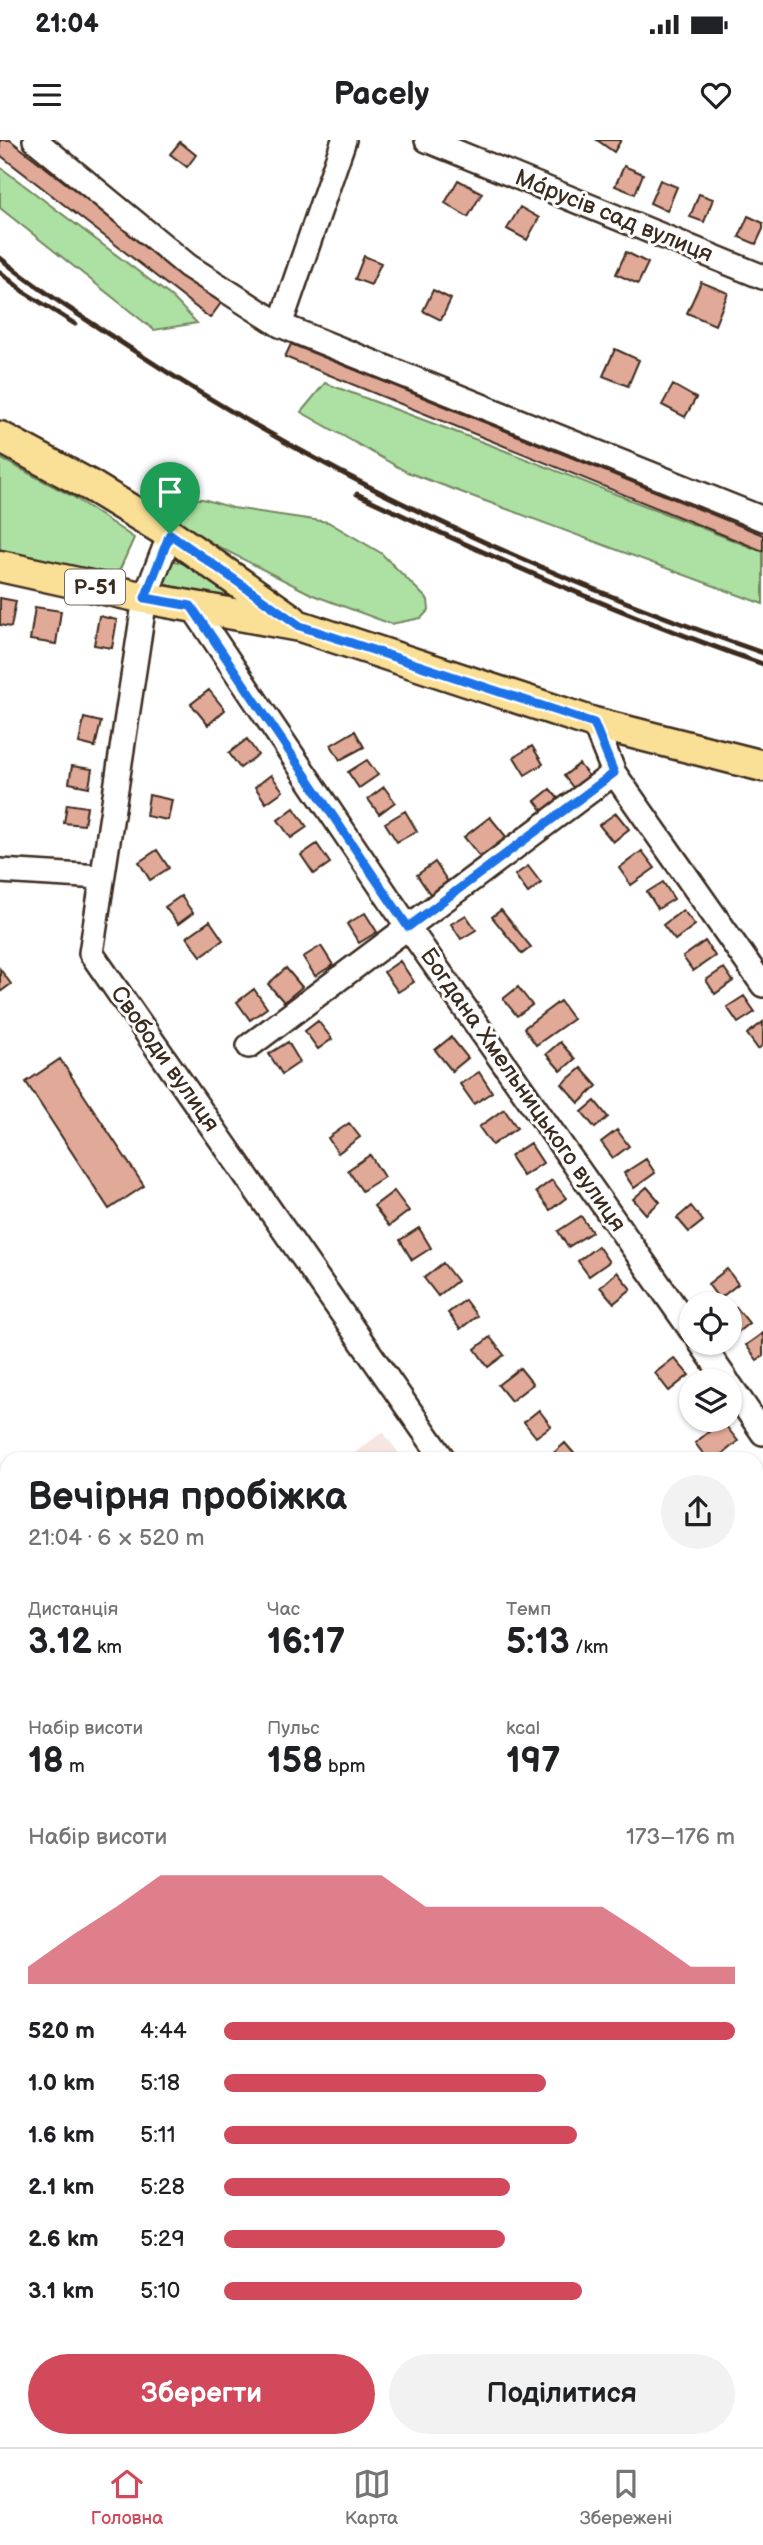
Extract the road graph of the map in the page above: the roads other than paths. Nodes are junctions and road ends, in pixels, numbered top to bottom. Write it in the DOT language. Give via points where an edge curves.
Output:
graph roads {
  1 [pos="35,140"];
  2 [pos="344,140"];
  3 [pos="426,140"];
  4 [pos="763,277"];
  5 [pos="280,325"];
  6 [pos="0,437"];
  7 [pos="763,519"];
  8 [pos="170,534"];
  9 [pos="0,566"];
  10 [pos="145,598"];
  11 [pos="191,606"];
  12 [pos="300,626"];
  13 [pos="594,723"];
  14 [pos="763,766"];
  15 [pos="614,773"];
  16 [pos="0,871"];
  17 [pos="101,877"];
  18 [pos="408,927"];
  19 [pos="763,985"];
  20 [pos="249,1046"];
  21 [pos="679,1313"];
  22 [pos="742,1402"];
  23 [pos="763,1433"];
  24 [pos="438,1452"];
  1 -- 5 [label="street" via="188,266"];
  2 -- 5 [label="street"];
  3 -- 4 [label="street, Мáрусів сад вулиця"];
  5 -- 7 [label="street"];
  6 -- 8 [label="main road, Р-51"];
  8 -- 10 [label="street, Свободи вулиця"];
  8 -- 12 [label="main road, Р-51"];
  9 -- 10 [label="main road, Р-51"];
  10 -- 11 [label="main road, Р-51"];
  10 -- 17 [label="street, Свободи вулиця"];
  11 -- 12 [label="main road, Р-51"];
  11 -- 18 [label="street, Богдана Хмельницького вулиця"];
  12 -- 13 [label="main road, Р-51"];
  13 -- 14 [label="main road, Р-51"];
  13 -- 15 [label="street"];
  15 -- 18 [label="street"];
  15 -- 19 [label="street"];
  16 -- 17 [label="street"];
  17 -- 24 [label="street, Свободи вулиця" via="91,953"];
  18 -- 20 [label="street"];
  18 -- 21 [label="street, Богдана Хмельницького вулиця"];
  22 -- 23 [label="street"];
}
